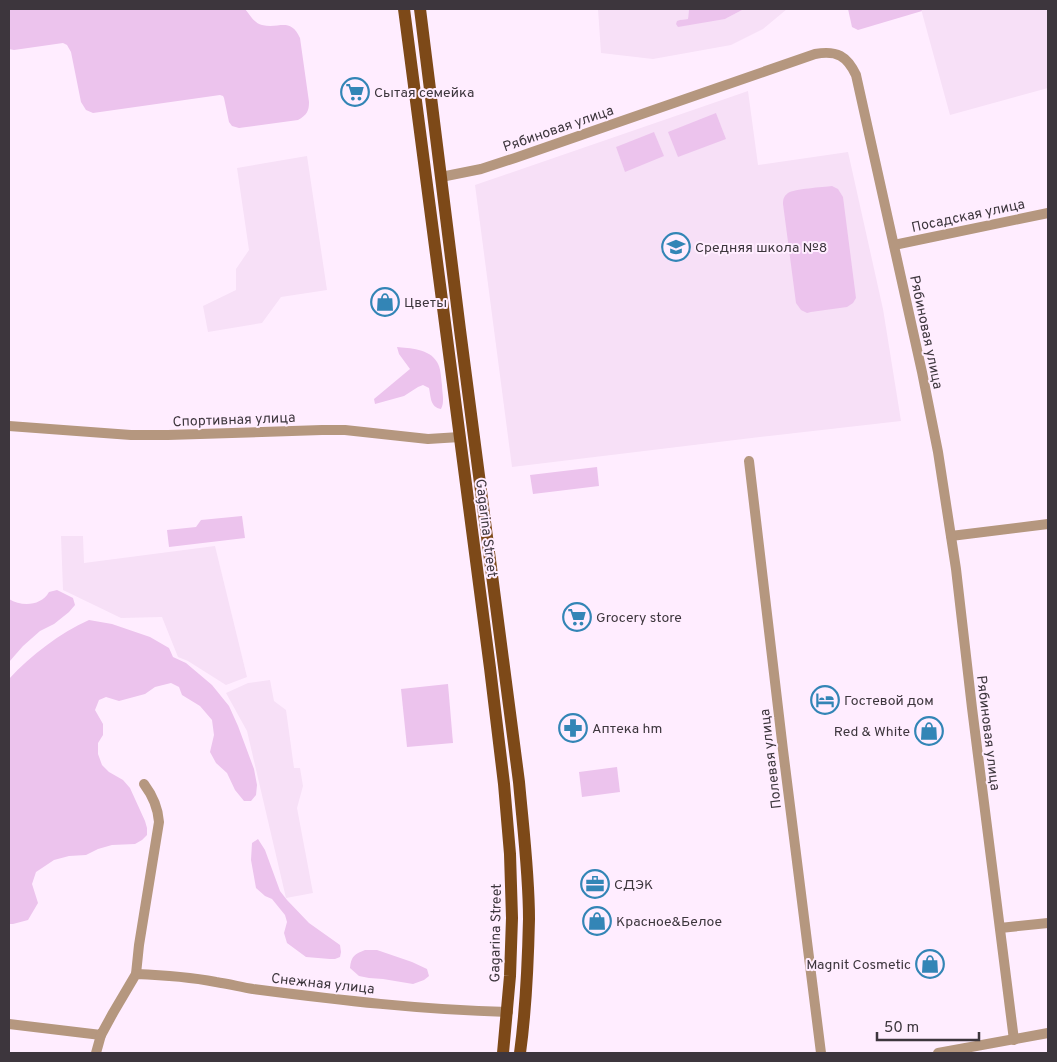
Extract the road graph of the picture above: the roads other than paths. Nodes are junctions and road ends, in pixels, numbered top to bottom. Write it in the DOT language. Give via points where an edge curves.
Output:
graph roads {
  1 [pos="404,9"];
  2 [pos="420,9"];
  3 [pos="427,61"];
  4 [pos="412,63"];
  5 [pos="433,109"];
  6 [pos="418,110"];
  7 [pos="441,177"];
  8 [pos="426,179"];
  9 [pos="1048,213"];
  10 [pos="894,245"];
  11 [pos="9,426"];
  12 [pos="475,435"];
  13 [pos="460,437"];
  14 [pos="750,461"];
  15 [pos="1048,524"];
  16 [pos="952,536"];
  17 [pos="505,667"];
  18 [pos="490,668"];
  19 [pos="510,704"];
  20 [pos="495,707"];
  21 [pos="144,784"];
  22 [pos="1048,923"];
  23 [pos="1000,928"];
  24 [pos="136,974"];
  25 [pos="508,1012"];
  26 [pos="524,1013"];
  27 [pos="9,1024"];
  28 [pos="1048,1034"];
  29 [pos="101,1035"];
  30 [pos="1014,1040"];
  31 [pos="96,1053"];
  32 [pos="504,1053"];
  33 [pos="520,1053"];
  34 [pos="821,1053"];
  35 [pos="938,1053"];
  1 -- 4 [label="main road, Gagarina Street"];
  2 -- 3 [label="main road, Gagarina Street"];
  3 -- 4 [label="main road"];
  3 -- 5 [label="main road, Gagarina Street"];
  4 -- 6 [label="main road, Gagarina Street"];
  5 -- 6 [label="main road"];
  5 -- 7 [label="main road, Gagarina Street"];
  6 -- 8 [label="main road, Gagarina Street"];
  7 -- 8 [label="main road"];
  7 -- 10 [label="street, Рябиновая улица" via="489,166 815,54 833,52 847,61 856,75"];
  7 -- 12 [label="main road, Gagarina Street"];
  8 -- 13 [label="main road, Gagarina Street"];
  9 -- 10 [label="street, Посадская улица"];
  10 -- 16 [label="street, Рябиновая улица" via="924,378"];
  11 -- 13 [label="street, Спортивная улица" via="131,435 330,430 428,439"];
  12 -- 13 [label="main road"];
  12 -- 17 [label="main road, Gagarina Street"];
  13 -- 18 [label="main road, Gagarina Street"];
  14 -- 34 [label="street, Полевая улица"];
  15 -- 16 [label="street"];
  16 -- 23 [label="street, Рябиновая улица"];
  17 -- 18 [label="main road"];
  17 -- 19 [label="main road, Gagarina Street"];
  18 -- 20 [label="main road, Gagarina Street"];
  19 -- 20 [label="main road"];
  19 -- 26 [label="main road, Gagarina Street" via="520,782 529,918"];
  20 -- 25 [label="main road, Gagarina Street" via="510,854 512,918"];
  21 -- 24 [label="street" via="159,811 159,822"];
  22 -- 23 [label="street"];
  23 -- 30 [label="street, Рябиновая улица"];
  24 -- 25 [label="street, Снежная улица" via="418,1007"];
  24 -- 29 [label="street"];
  25 -- 26 [label="main road"];
  25 -- 32 [label="main road, Gagarina Street"];
  26 -- 33 [label="main road, Gagarina Street"];
  27 -- 29 [label="street"];
  28 -- 30 [label="street"];
  29 -- 31 [label="street"];
  30 -- 35 [label="street"];
}
